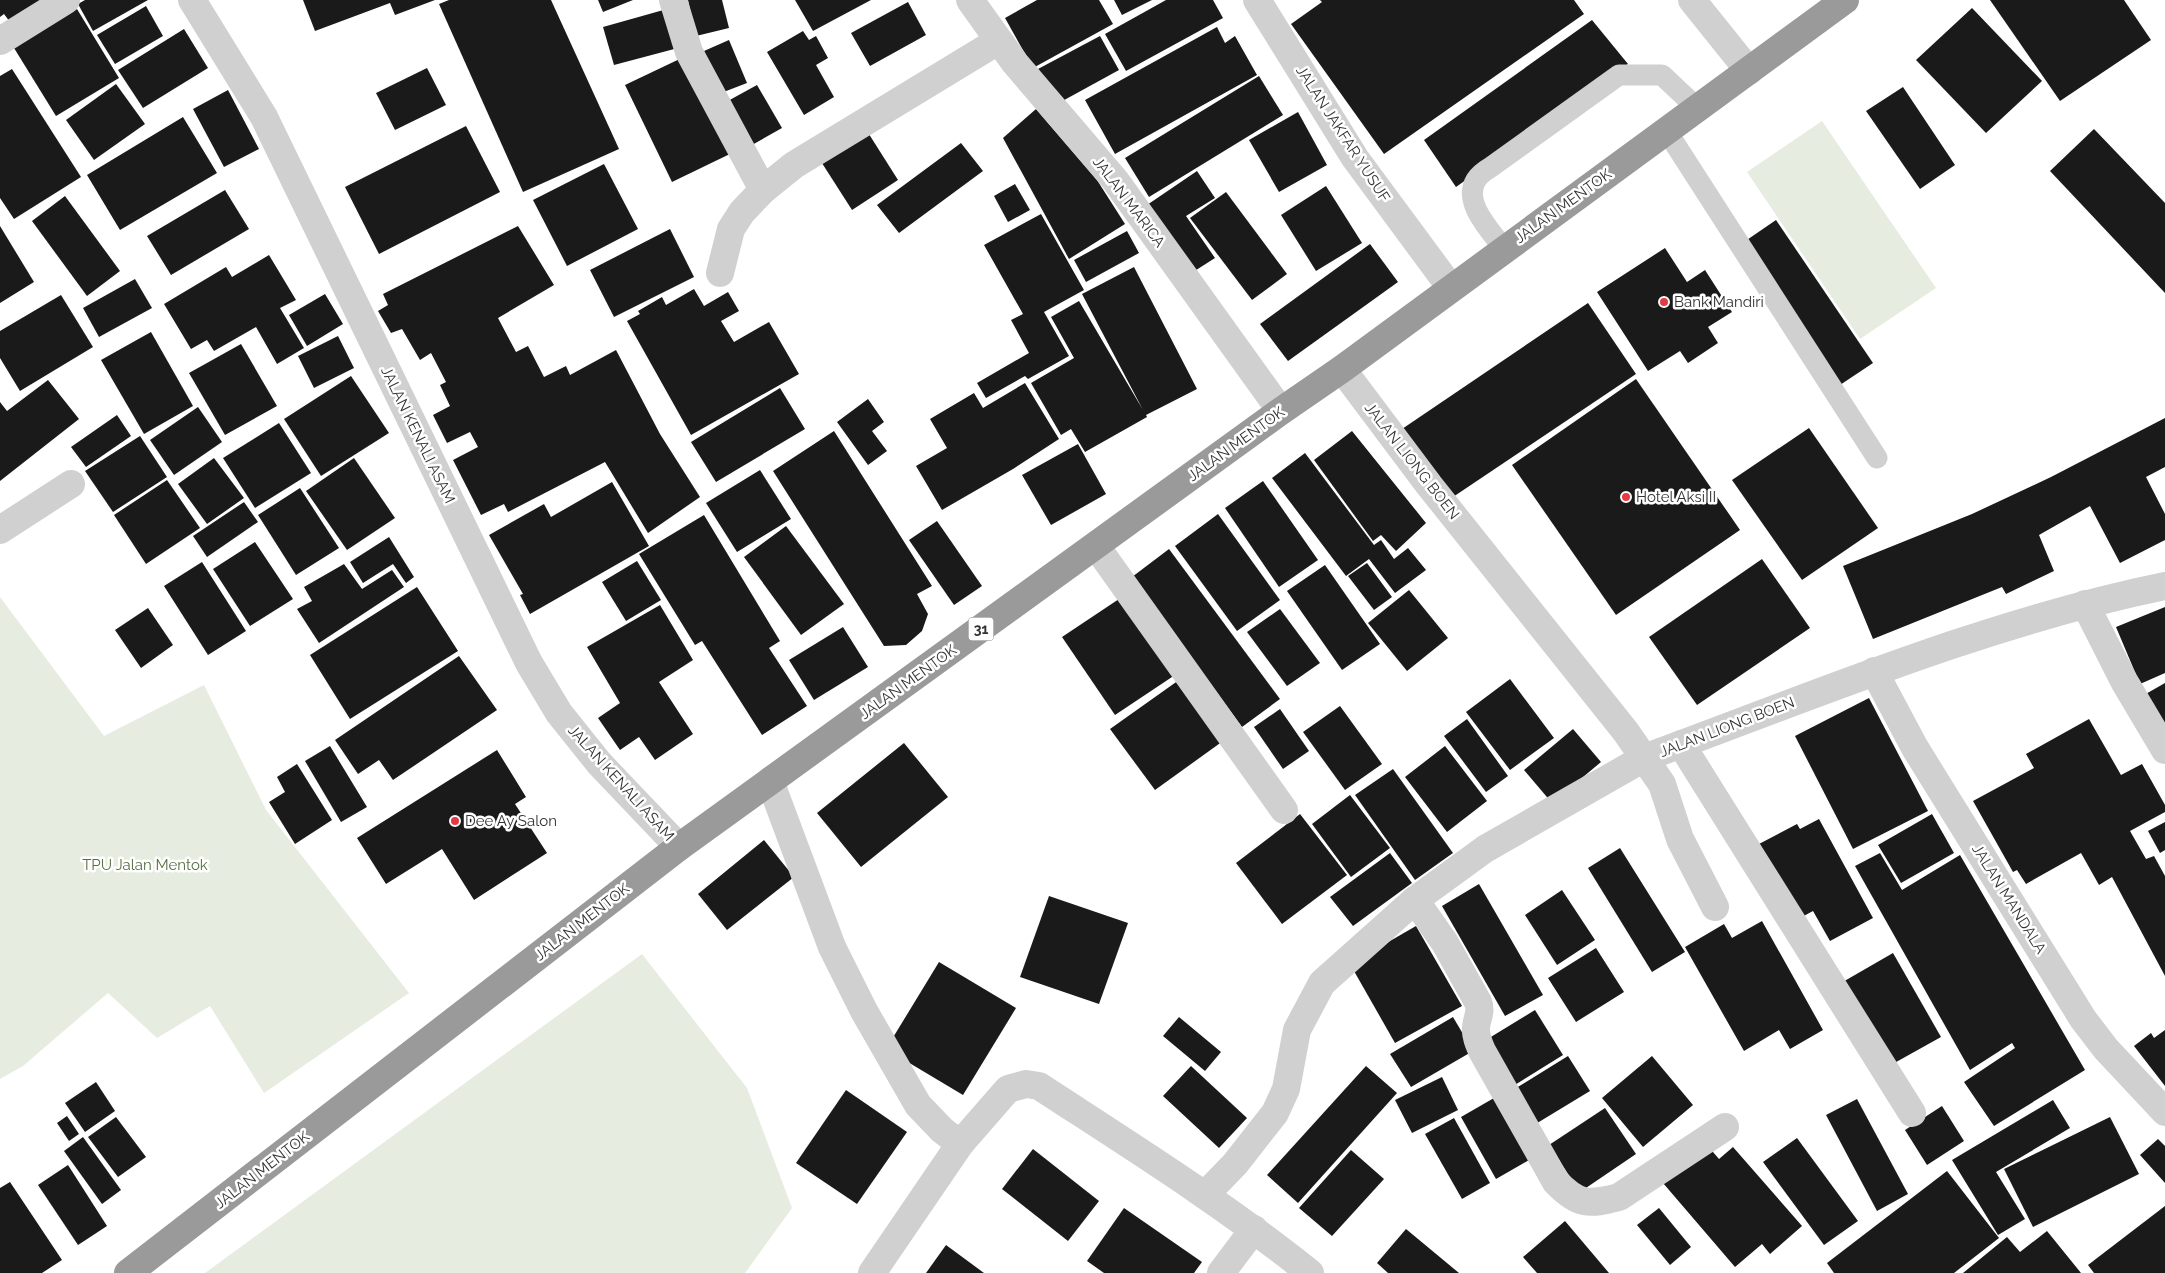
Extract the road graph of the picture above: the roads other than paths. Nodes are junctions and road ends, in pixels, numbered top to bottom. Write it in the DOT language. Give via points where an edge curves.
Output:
graph roads {
  1 [pos="66,0"];
  2 [pos="192,0"];
  3 [pos="673,0"];
  4 [pos="970,0"];
  5 [pos="1257,0"];
  6 [pos="1692,0"];
  7 [pos="1845,0"];
  8 [pos="998,40"];
  9 [pos="0,41"];
  10 [pos="1749,70"];
  11 [pos="1697,108"];
  12 [pos="1666,130"];
  13 [pos="763,190"];
  14 [pos="1504,250"];
  15 [pos="720,273"];
  16 [pos="1451,288"];
  17 [pos="1342,369"];
  18 [pos="1281,411"];
  19 [pos="1877,458"];
  20 [pos="72,484"];
  21 [pos="0,530"];
  22 [pos="1096,546"];
  23 [pos="2165,586"];
  24 [pos="2085,604"];
  25 [pos="1874,671"];
  26 [pos="1681,744"];
  27 [pos="2165,750"];
  28 [pos="1644,758"];
  29 [pos="770,781"];
  30 [pos="1284,810"];
  31 [pos="679,846"];
  32 [pos="1415,900"];
  33 [pos="1715,907"];
  34 [pos="2165,1112"];
  35 [pos="1912,1113"];
  36 [pos="1725,1127"];
  37 [pos="960,1144"];
  38 [pos="1205,1195"];
  39 [pos="1254,1229"];
  40 [pos="128,1273"];
  41 [pos="872,1273"];
  42 [pos="1221,1273"];
  43 [pos="1310,1273"];
  1 -- 9 [label="street"];
  2 -- 31 [label="street, JALAN KENALI ASAM" via="264,117 529,664 559,713 599,762"];
  3 -- 13 [label="street" via="689,52"];
  4 -- 8 [label="street, JALAN MARICA"];
  5 -- 16 [label="street, JALAN JAKFAR YUSUF" via="1355,158"];
  6 -- 10 [label="street"];
  7 -- 10 [label="highway, JALAN MENTOK / 31"];
  8 -- 13 [label="street" via="794,165"];
  8 -- 18 [label="street, JALAN MARICA" via="1115,180"];
  10 -- 11 [label="highway, JALAN MENTOK / 31"];
  11 -- 12 [label="highway, JALAN MENTOK / 31"];
  11 -- 14 [label="lane" via="1662,75 1618,75 1491,167 1476,179 1472,190 1473,204"];
  12 -- 14 [label="highway, JALAN MENTOK / 31"];
  12 -- 19 [label="lane"];
  13 -- 15 [label="street" via="731,229"];
  14 -- 16 [label="highway, JALAN MENTOK / 31"];
  16 -- 17 [label="highway, JALAN MENTOK / 31"];
  17 -- 18 [label="highway, JALAN MENTOK / 31"];
  17 -- 28 [label="street, JALAN LIONG BOEN"];
  18 -- 22 [label="highway, JALAN MENTOK / 31"];
  20 -- 21 [label="street"];
  22 -- 29 [label="highway, JALAN MENTOK / 31"];
  22 -- 30 [label="street"];
  23 -- 24 [label="street, JALAN LIONG BOEN"];
  24 -- 25 [label="street, JALAN LIONG BOEN" via="2001,628"];
  24 -- 27 [label="street" via="2124,681"];
  25 -- 26 [label="street, JALAN LIONG BOEN"];
  25 -- 34 [label="street, JALAN MANDALA" via="1916,748 2084,1019 2106,1049"];
  26 -- 28 [label="street, JALAN LIONG BOEN"];
  26 -- 35 [label="street"];
  28 -- 32 [label="street" via="1485,849"];
  28 -- 33 [label="street" via="1662,784 1680,839"];
  29 -- 31 [label="highway, JALAN MENTOK / 31"];
  29 -- 37 [label="street" via="832,947 864,1011 918,1105"];
  31 -- 40 [label="highway, JALAN MENTOK / 31"];
  32 -- 36 [label="street" via="1446,943 1478,1002 1481,1009 1476,1026 1477,1039 1482,1052 1556,1182 1570,1197 1582,1202 1601,1202 1619,1197"];
  32 -- 38 [label="street" via="1322,983 1297,1030 1286,1089 1275,1113 1235,1164"];
  37 -- 38 [label="street" via="1008,1089 1026,1084 1039,1086"];
  37 -- 41 [label="street"];
  38 -- 39 [label="street"];
  39 -- 42 [label="street"];
  39 -- 43 [label="street"];
}
